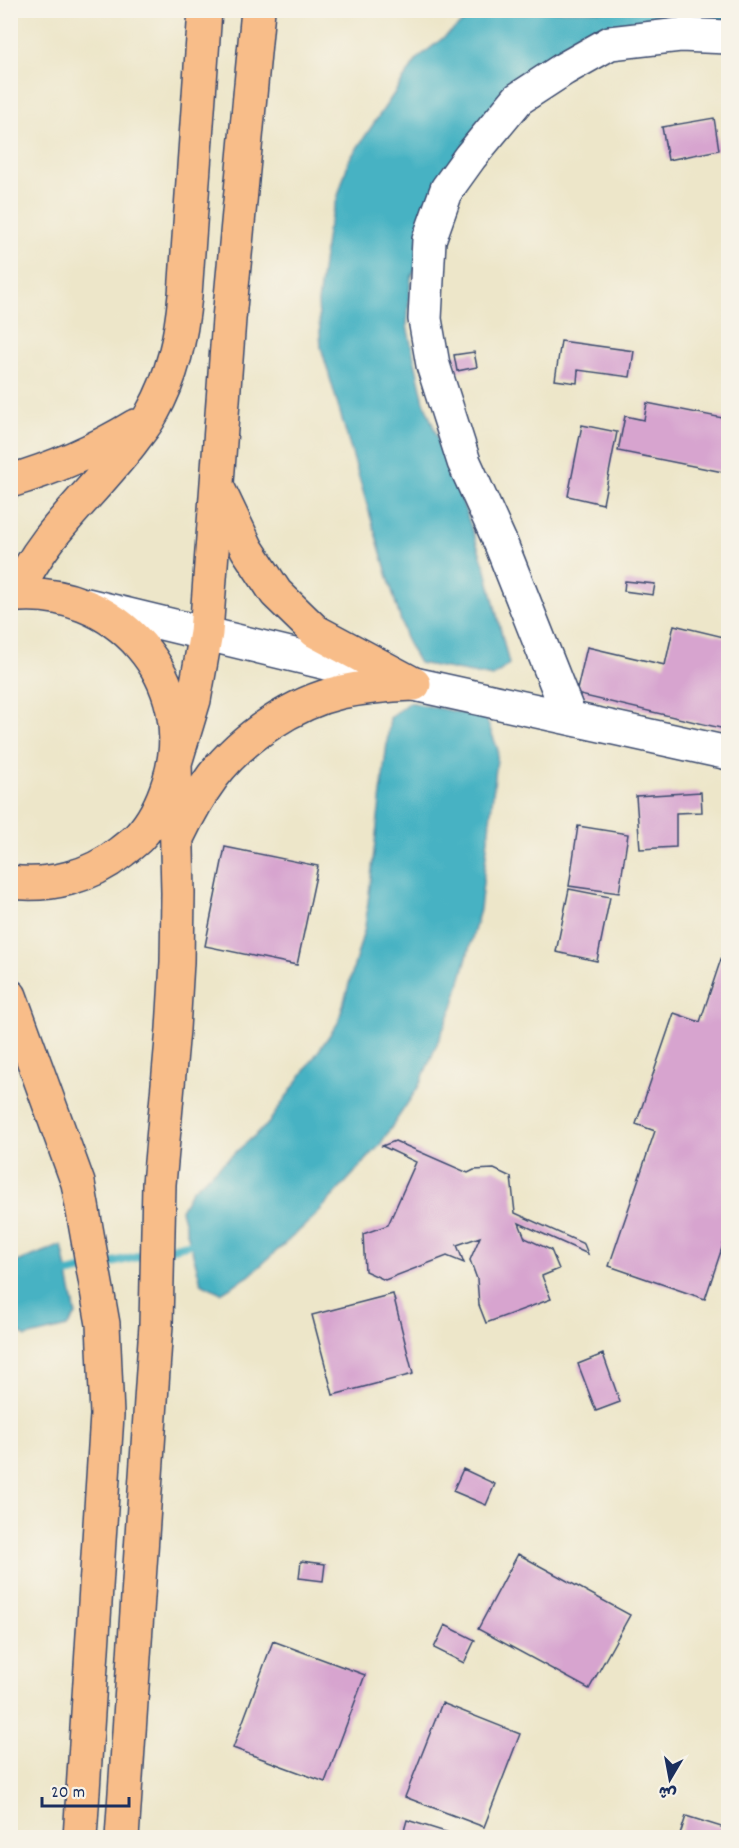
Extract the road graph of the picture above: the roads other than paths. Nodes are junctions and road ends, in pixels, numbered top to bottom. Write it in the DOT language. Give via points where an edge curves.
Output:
graph roads {
  1 [pos="206,10"];
  2 [pos="258,10"];
  3 [pos="729,37"];
  4 [pos="151,416"];
  5 [pos="10,481"];
  6 [pos="216,484"];
  7 [pos="13,596"];
  8 [pos="78,602"];
  9 [pos="206,633"];
  10 [pos="414,684"];
  11 [pos="570,718"];
  12 [pos="729,753"];
  13 [pos="175,763"];
  14 [pos="176,840"];
  15 [pos="10,882"];
  16 [pos="10,996"];
  17 [pos="80,1838"];
  18 [pos="122,1838"];
  1 -- 4 [label="highway" via="182,326 174,361"];
  2 -- 6 [label="highway"];
  3 -- 11 [label="street" via="680,35 610,43 518,99 447,189 429,240 425,319 433,365 464,462"];
  4 -- 5 [label="highway" via="102,447"];
  4 -- 7 [label="highway" via="40,549"];
  6 -- 9 [label="highway"];
  6 -- 10 [label="highway" via="247,549 276,593 315,631"];
  7 -- 8 [label="highway" via="47,595"];
  8 -- 9 [label="street"];
  8 -- 13 [label="highway" via="109,617 135,638 156,665 170,696 176,729"];
  9 -- 10 [label="street"];
  9 -- 13 [label="highway" via="194,700"];
  10 -- 11 [label="street"];
  10 -- 14 [label="highway" via="339,693 270,724 214,775 192,806"];
  11 -- 12 [label="street"];
  13 -- 14 [label="highway"];
  13 -- 15 [label="highway" via="163,802 140,837 108,863 70,879"];
  14 -- 18 [label="highway" via="177,962 159,1184 156,1325"];
  16 -- 17 [label="highway" via="78,1183 103,1324 107,1415"];
}
